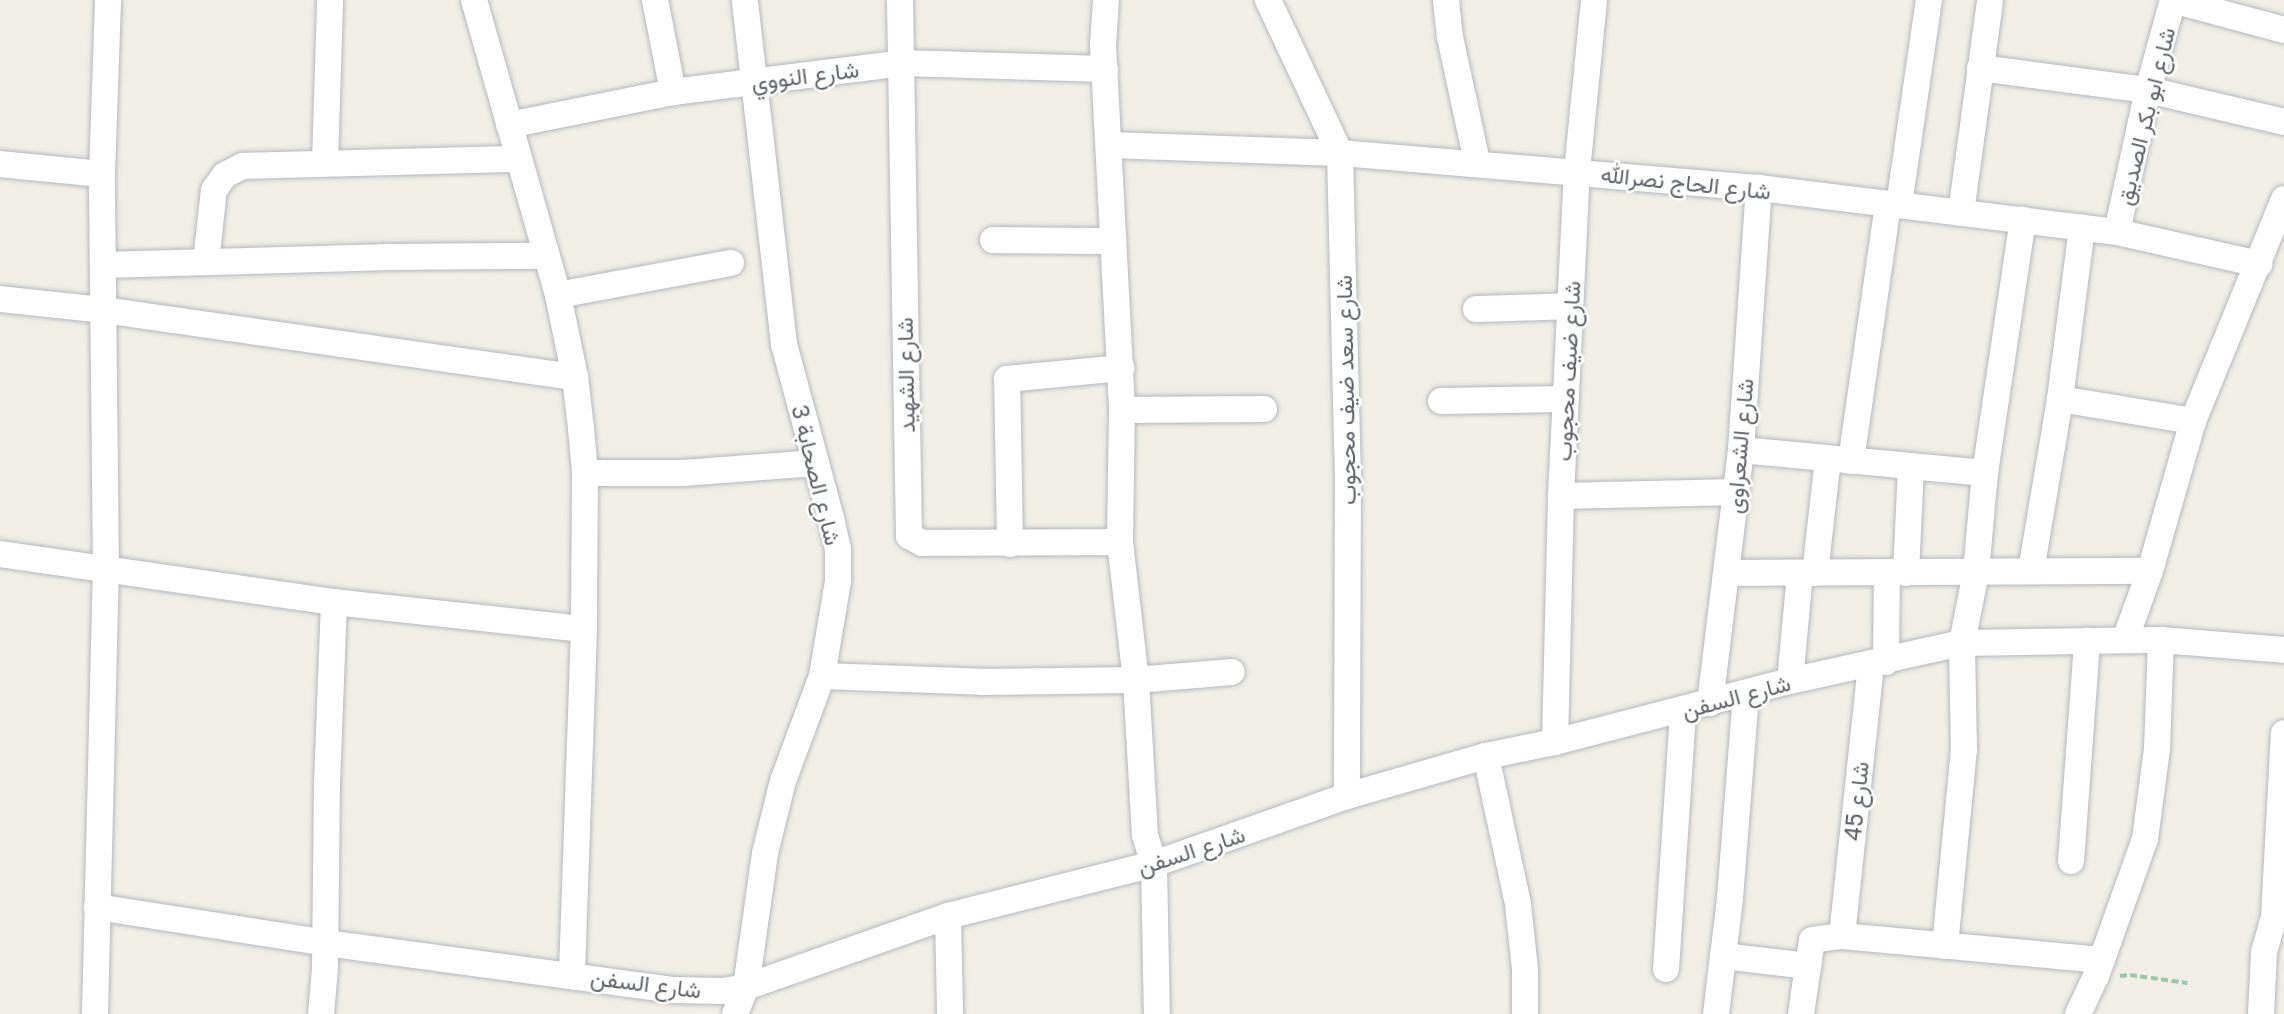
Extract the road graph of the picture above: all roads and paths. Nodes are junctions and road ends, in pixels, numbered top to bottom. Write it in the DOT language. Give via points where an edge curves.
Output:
graph roads {
  1 [pos="108,0"];
  2 [pos="330,0"];
  3 [pos="474,0"];
  4 [pos="655,0"];
  5 [pos="745,0"];
  6 [pos="900,0"];
  7 [pos="1106,0"];
  8 [pos="1268,0"];
  9 [pos="1446,0"];
  10 [pos="1594,0"];
  11 [pos="1929,0"];
  12 [pos="1983,0"];
  13 [pos="2173,0"];
  14 [pos="2284,30"];
  15 [pos="902,63"];
  16 [pos="1980,68"];
  17 [pos="1105,69"];
  18 [pos="753,80"];
  19 [pos="2148,90"];
  20 [pos="673,92"];
  21 [pos="2284,122"];
  22 [pos="509,125"];
  23 [pos="1109,145"];
  24 [pos="1340,153"];
  25 [pos="517,159"];
  26 [pos="1477,162"];
  27 [pos="325,163"];
  28 [pos="0,164"];
  29 [pos="1577,171"];
  30 [pos="103,174"];
  31 [pos="1759,188"];
  32 [pos="2284,199"];
  33 [pos="1894,204"];
  34 [pos="1961,213"];
  35 [pos="2023,220"];
  36 [pos="2082,227"];
  37 [pos="2117,232"];
  38 [pos="993,240"];
  39 [pos="1113,241"];
  40 [pos="545,257"];
  41 [pos="206,262"];
  42 [pos="731,263"];
  43 [pos="2259,264"];
  44 [pos="103,265"];
  45 [pos="558,295"];
  46 [pos="0,299"];
  47 [pos="1570,306"];
  48 [pos="1476,309"];
  49 [pos="103,310"];
  50 [pos="1121,369"];
  51 [pos="575,377"];
  52 [pos="1566,399"];
  53 [pos="2060,399"];
  54 [pos="1441,401"];
  55 [pos="1264,409"];
  56 [pos="1122,410"];
  57 [pos="2193,421"];
  58 [pos="1741,450"];
  59 [pos="1839,460"];
  60 [pos="816,463"];
  61 [pos="1911,466"];
  62 [pos="585,473"];
  63 [pos="1985,473"];
  64 [pos="1735,492"];
  65 [pos="1561,495"];
  66 [pos="1120,542"];
  67 [pos="1010,544"];
  68 [pos="0,554"];
  69 [pos="2150,570"];
  70 [pos="106,571"];
  71 [pos="2031,571"];
  72 [pos="1976,572"];
  73 [pos="1727,573"];
  74 [pos="1807,573"];
  75 [pos="1896,573"];
  76 [pos="334,602"];
  77 [pos="583,629"];
  78 [pos="2125,640"];
  79 [pos="2161,640"];
  80 [pos="2087,641"];
  81 [pos="1962,643"];
  82 [pos="2284,650"];
  83 [pos="1879,664"];
  84 [pos="1232,672"];
  85 [pos="822,676"];
  86 [pos="1136,680"];
  87 [pos="1790,681"];
  88 [pos="1746,693"];
  89 [pos="1710,703"];
  90 [pos="1683,710"];
  91 [pos="2284,733"];
  92 [pos="1555,742"];
  93 [pos="1486,756"];
  94 [pos="1347,796"];
  95 [pos="2071,861"];
  96 [pos="1154,864"];
  97 [pos="97,907"];
  98 [pos="947,916"];
  99 [pos="1842,936"];
  100 [pos="326,943"];
  101 [pos="1945,946"];
  102 [pos="2274,952"];
  103 [pos="1723,956"];
  104 [pos="1808,966"];
  105 [pos="1666,970"];
  106 [pos="2108,970"];
  107 [pos="572,974"];
  108 [pos="2187,984"];
  109 [pos="746,988"];
  110 [pos="95,1014"];
  111 [pos="321,1014"];
  112 [pos="735,1014"];
  113 [pos="950,1014"];
  114 [pos="1157,1014"];
  115 [pos="1525,1014"];
  116 [pos="1716,1014"];
  117 [pos="1801,1014"];
  118 [pos="2078,1014"];
  119 [pos="2261,1014"];
  1 -- 30 [label="street"];
  2 -- 27 [label="street"];
  3 -- 22 [label="street"];
  4 -- 20 [label="street"];
  5 -- 18 [label="street, شارع الصحابة 3"];
  6 -- 15 [label="street, شارع الشهيد"];
  7 -- 17 [label="street"];
  8 -- 24 [label="street, شارع سعد ضيف محجوب"];
  9 -- 26 [label="street"];
  10 -- 29 [label="street, شارع ضيف محجوب"];
  11 -- 33 [label="street"];
  12 -- 16 [label="street"];
  13 -- 14 [label="street"];
  13 -- 19 [label="street, شارع ابو بكر الصديق"];
  15 -- 17 [label="street, شارع النووي"];
  15 -- 18 [label="street, شارع النووي"];
  15 -- 67 [label="street, شارع الشهيد" via="909,536 922,543"];
  16 -- 19 [label="street"];
  16 -- 34 [label="street"];
  17 -- 23 [label="street"];
  18 -- 20 [label="street, شارع النووي"];
  18 -- 60 [label="street, شارع الصحابة 3" via="784,344"];
  19 -- 21 [label="street"];
  19 -- 37 [label="street, شارع ابو بكر الصديق"];
  20 -- 22 [label="street, شارع النووي"];
  22 -- 25 [label="street"];
  23 -- 24 [label="street, شارع الحاج نصرالله"];
  23 -- 39 [label="street"];
  24 -- 26 [label="street, شارع الحاج نصرالله"];
  24 -- 94 [label="street, شارع سعد ضيف محجوب" via="1348,474"];
  25 -- 27 [label="street"];
  25 -- 40 [label="street"];
  26 -- 29 [label="street, شارع الحاج نصرالله"];
  27 -- 41 [label="street" via="243,166 225,175 214,190"];
  28 -- 30 [label="street"];
  29 -- 31 [label="street, شارع الحاج نصرالله"];
  29 -- 47 [label="street, شارع ضيف محجوب"];
  30 -- 44 [label="street"];
  31 -- 33 [label="street, شارع الحاج نصرالله"];
  31 -- 58 [label="street, شارع الشعراوى"];
  32 -- 43 [label="street"];
  33 -- 34 [label="street, شارع الحاج نصرالله"];
  33 -- 59 [label="street"];
  34 -- 35 [label="street, شارع الحاج نصرالله"];
  35 -- 36 [label="street, شارع الحاج نصرالله"];
  35 -- 63 [label="street"];
  36 -- 37 [label="street, شارع الحاج نصرالله"];
  36 -- 53 [label="street"];
  37 -- 43 [label="street, شارع الحاج نصرالله"];
  38 -- 39 [label="street"];
  39 -- 50 [label="street"];
  40 -- 41 [label="street"];
  40 -- 45 [label="street"];
  41 -- 44 [label="street"];
  42 -- 45 [label="street"];
  43 -- 57 [label="street"];
  44 -- 49 [label="street"];
  45 -- 51 [label="street"];
  46 -- 49 [label="street"];
  47 -- 48 [label="street"];
  47 -- 52 [label="street, شارع ضيف محجوب"];
  49 -- 51 [label="street"];
  49 -- 70 [label="street"];
  50 -- 56 [label="street"];
  50 -- 67 [label="street" via="1007,379"];
  51 -- 62 [label="street"];
  52 -- 54 [label="street"];
  52 -- 65 [label="street, شارع ضيف محجوب"];
  53 -- 57 [label="street"];
  53 -- 71 [label="street"];
  55 -- 56 [label="street"];
  56 -- 66 [label="street"];
  57 -- 69 [label="street"];
  58 -- 59 [label="street"];
  58 -- 64 [label="street, شارع الشعراوى"];
  59 -- 61 [label="street"];
  59 -- 74 [label="street"];
  60 -- 62 [label="street" via="683,474"];
  60 -- 85 [label="street, شارع الصحابة 3" via="838,549 838,581"];
  61 -- 63 [label="street"];
  61 -- 75 [label="street, شارع 45"];
  62 -- 77 [label="street"];
  63 -- 72 [label="street"];
  64 -- 65 [label="street"];
  64 -- 73 [label="street, شارع الشعراوى"];
  65 -- 92 [label="street, شارع ضيف محجوب"];
  66 -- 67 [label="street, شارع الشهيد"];
  66 -- 86 [label="street"];
  68 -- 70 [label="street"];
  69 -- 71 [label="street"];
  69 -- 78 [label="street"];
  70 -- 76 [label="street"];
  70 -- 97 [label="street"];
  71 -- 72 [label="street"];
  72 -- 75 [label="street"];
  72 -- 81 [label="street"];
  73 -- 74 [label="street"];
  73 -- 89 [label="street, شارع الشعراوى"];
  74 -- 75 [label="street"];
  74 -- 87 [label="street"];
  75 -- 83 [label="street, شارع 45"];
  76 -- 77 [label="street"];
  76 -- 100 [label="street"];
  77 -- 107 [label="street"];
  78 -- 79 [label="street, شارع السفن"];
  78 -- 80 [label="street, شارع السفن"];
  79 -- 82 [label="street, شارع السفن"];
  79 -- 106 [label="street" via="2157,749 2145,839"];
  80 -- 81 [label="street, شارع السفن"];
  80 -- 95 [label="street"];
  81 -- 83 [label="street, شارع السفن"];
  81 -- 101 [label="street" via="1964,750"];
  83 -- 87 [label="street, شارع السفن"];
  83 -- 99 [label="street, شارع 45"];
  84 -- 86 [label="street"];
  85 -- 86 [label="street" via="982,682"];
  85 -- 109 [label="street, شارع الصحابة 3" via="783,781 770,832"];
  86 -- 96 [label="street" via="1145,835"];
  87 -- 88 [label="street, شارع السفن"];
  88 -- 89 [label="street, شارع السفن"];
  88 -- 103 [label="street"];
  89 -- 90 [label="street, شارع السفن"];
  90 -- 92 [label="street, شارع السفن"];
  90 -- 105 [label="street"];
  91 -- 102 [label="street"];
  92 -- 93 [label="street, شارع السفن"];
  93 -- 94 [label="street, شارع السفن"];
  93 -- 115 [label="street" via="1518,904"];
  94 -- 96 [label="street, شارع السفن"];
  96 -- 98 [label="street, شارع السفن"];
  96 -- 114 [label="street"];
  97 -- 100 [label="street, شارع السفن"];
  97 -- 110 [label="street"];
  98 -- 109 [label="street, شارع السفن"];
  98 -- 113 [label="street"];
  99 -- 101 [label="street"];
  99 -- 104 [label="street" via="1812,940"];
  100 -- 107 [label="street, شارع السفن"];
  100 -- 111 [label="street"];
  101 -- 106 [label="street"];
  102 -- 119 [label="street"];
  103 -- 104 [label="street"];
  103 -- 116 [label="street"];
  104 -- 117 [label="street"];
  106 -- 108 [label="path"];
  106 -- 118 [label="street"];
  107 -- 109 [label="street, شارع السفن" via="701,992"];
  109 -- 112 [label="street, شارع الصحابة 3"];
}
